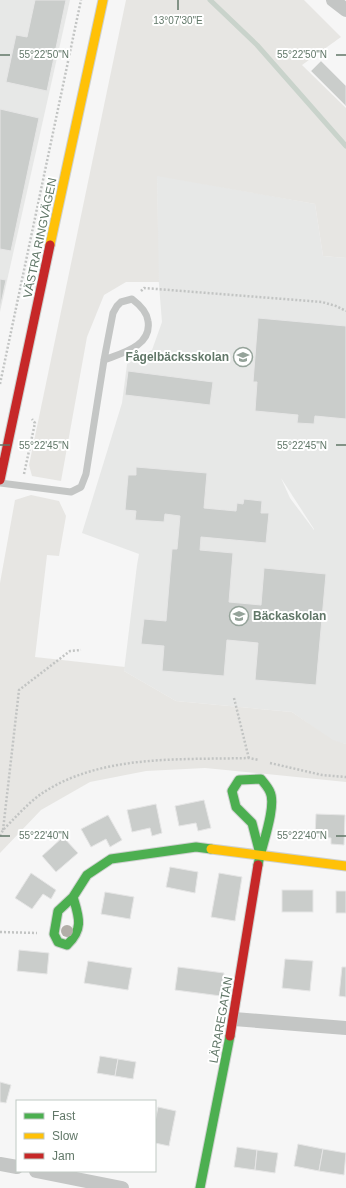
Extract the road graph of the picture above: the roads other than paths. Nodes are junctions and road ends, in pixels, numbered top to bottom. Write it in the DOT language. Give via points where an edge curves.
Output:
graph roads {
  1 [pos="103,0"];
  2 [pos="333,0"];
  3 [pos="346,10"];
  4 [pos="104,360"];
  5 [pos="0,482"];
  6 [pos="260,854"];
  7 [pos="346,866"];
  8 [pos="73,897"];
  9 [pos="234,1019"];
  10 [pos="346,1028"];
  11 [pos="0,1164"];
  12 [pos="16,1167"];
  13 [pos="41,1172"];
  14 [pos="122,1188"];
  15 [pos="200,1188"];
  1 -- 5 [label="street, VÄSTRA RINGVÄGEN"];
  2 -- 3 [label="street"];
  4 -- 4 [label="lane" via="113,314 121,302 132,299 147,317 147,336 133,348"];
  4 -- 5 [label="lane" via="86,474 81,487 71,492"];
  6 -- 6 [label="street, LÄRAREGATAN" via="271,817 271,792 261,779 239,780 232,791 236,807 252,823"];
  6 -- 7 [label="street"];
  6 -- 8 [label="street" via="196,847 111,859 88,875"];
  6 -- 9 [label="street, LÄRAREGATAN"];
  8 -- 8 [label="street" via="80,928 75,940 68,945 58,942 54,934 58,911"];
  9 -- 10 [label="street"];
  9 -- 15 [label="street, LÄRAREGATAN"];
  11 -- 12 [label="street"];
  13 -- 14 [label="street"];
}
